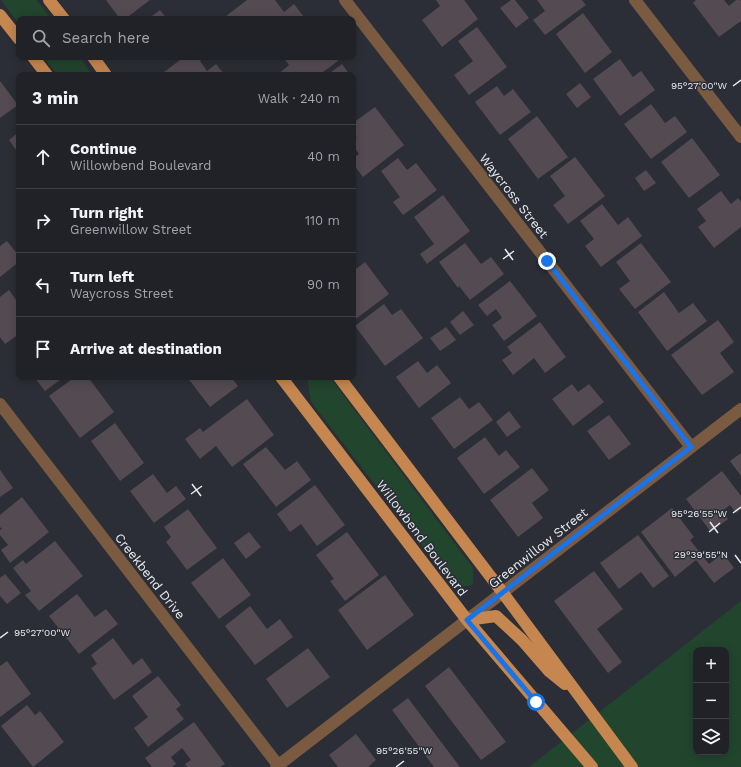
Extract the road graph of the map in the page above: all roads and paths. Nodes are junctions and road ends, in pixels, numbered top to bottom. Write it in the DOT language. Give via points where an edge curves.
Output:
graph roads {
  1 [pos="49,0"];
  2 [pos="345,0"];
  3 [pos="635,0"];
  4 [pos="0,15"];
  5 [pos="62,16"];
  6 [pos="16,35"];
  7 [pos="35,60"];
  8 [pos="95,60"];
  9 [pos="45,72"];
  10 [pos="104,72"];
  11 [pos="741,137"];
  12 [pos="283,380"];
  13 [pos="341,380"];
  14 [pos="0,404"];
  15 [pos="741,409"];
  16 [pos="691,447"];
  17 [pos="503,593"];
  18 [pos="467,620"];
  19 [pos="578,694"];
  20 [pos="277,766"];
  21 [pos="592,767"];
  22 [pos="632,767"];
  1 -- 5 [label="main road"];
  2 -- 16 [label="street, Waycross Street"];
  3 -- 11 [label="street"];
  4 -- 6 [label="main road"];
  7 -- 9 [label="main road"];
  8 -- 10 [label="main road"];
  12 -- 18 [label="main road, Willowbend Boulevard"];
  13 -- 17 [label="main road"];
  14 -- 20 [label="street, Creekbend Drive"];
  15 -- 16 [label="street, Greenwillow Street"];
  16 -- 17 [label="street, Greenwillow Street"];
  17 -- 18 [label="street, Greenwillow Street"];
  17 -- 19 [label="main road"];
  18 -- 19 [label="main road" via="496,616 522,640 549,671"];
  18 -- 20 [label="street, Greenwillow Street"];
  18 -- 21 [label="main road, Willowbend Boulevard"];
  19 -- 22 [label="main road"];
}
